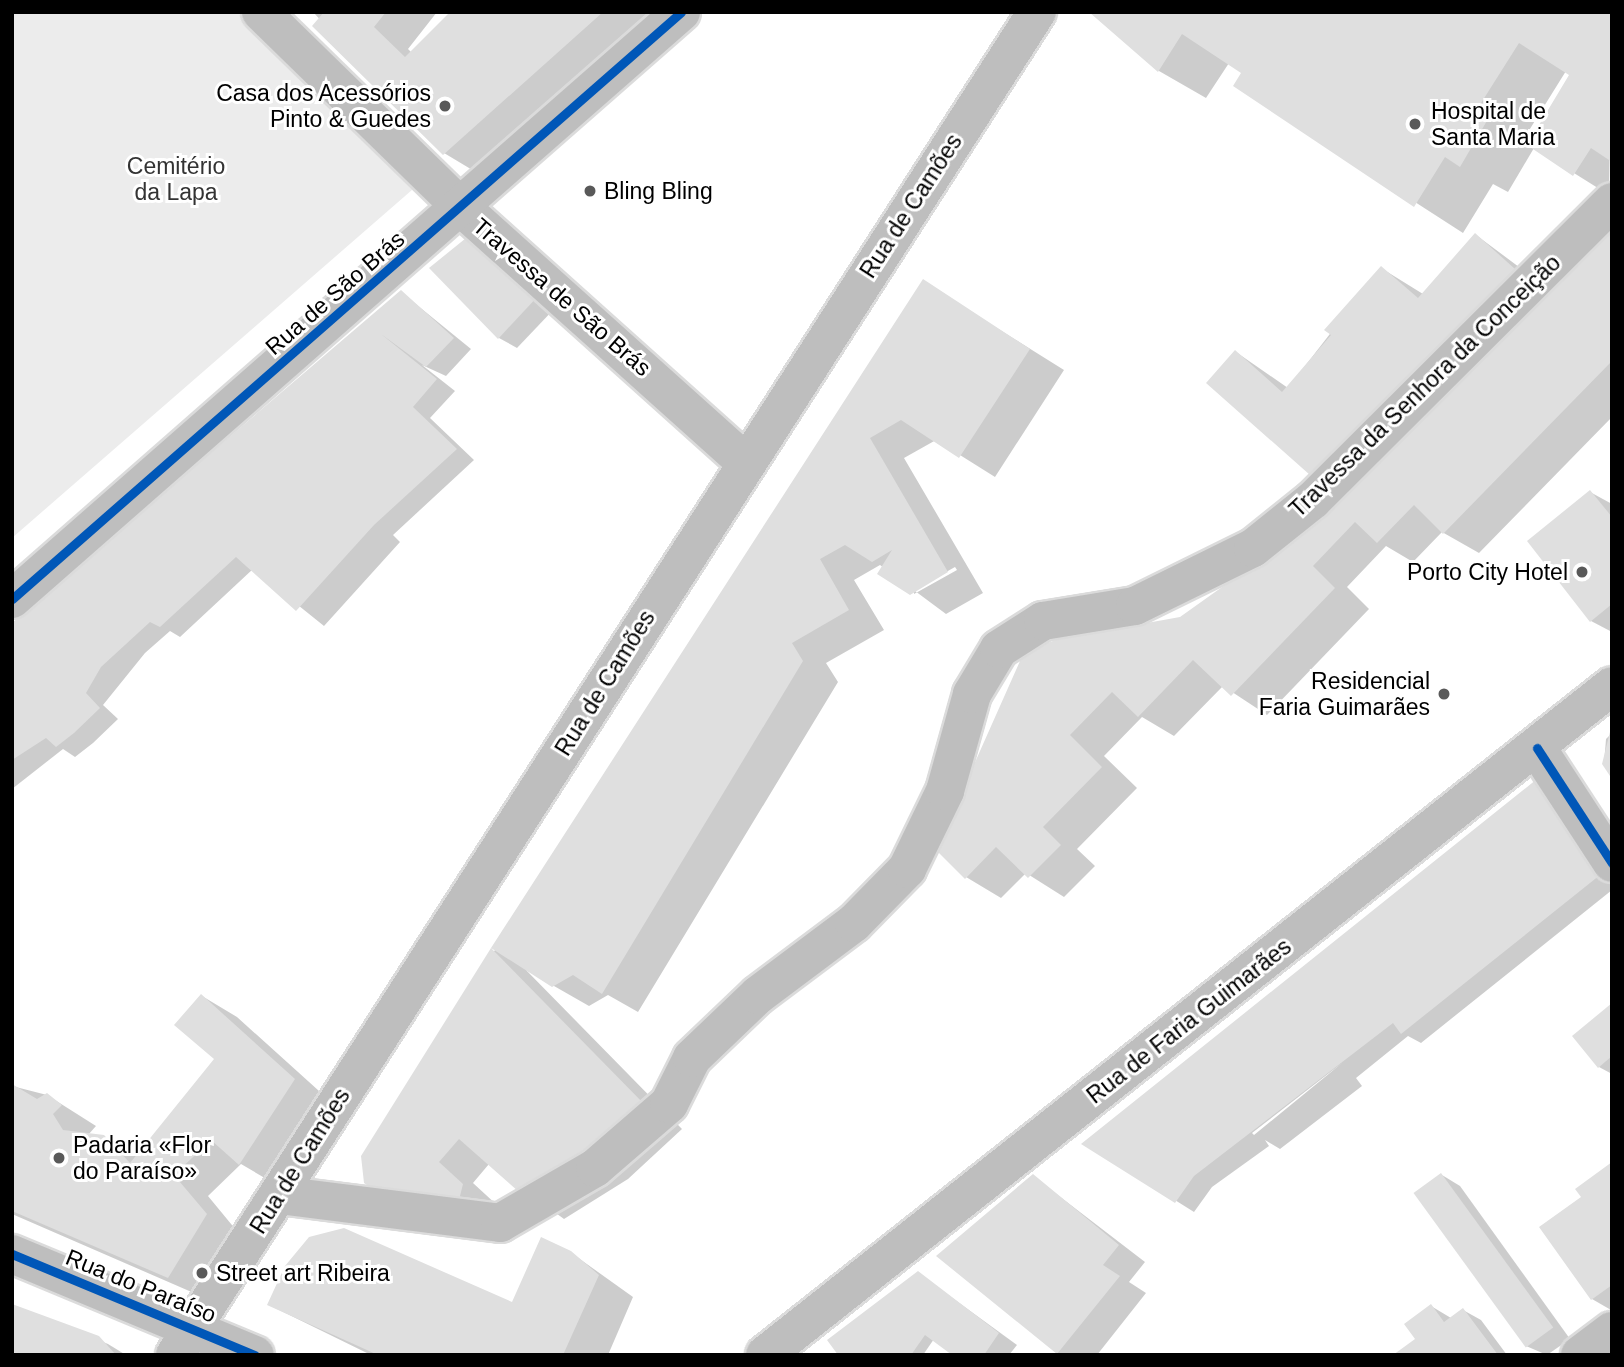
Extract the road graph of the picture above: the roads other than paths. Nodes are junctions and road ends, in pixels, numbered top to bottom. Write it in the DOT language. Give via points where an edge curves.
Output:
graph roads {
  1 [pos="261,12"];
  2 [pos="681,12"];
  3 [pos="1037,12"];
  4 [pos="1612,202"];
  5 [pos="462,208"];
  6 [pos="745,462"];
  7 [pos="12,599"];
  8 [pos="1612,686"];
  9 [pos="1537,748"];
  10 [pos="1612,863"];
  11 [pos="279,1195"];
  12 [pos="12,1254"];
  13 [pos="1612,1331"];
  14 [pos="184,1341"];
  15 [pos="254,1355"];
  16 [pos="765,1355"];
  17 [pos="1580,1355"];
  1 -- 5 [label="main road, Travessa de São Brás"];
  2 -- 5 [label="main road, Rua de São Brás"];
  3 -- 6 [label="main road, Rua de Camões"];
  4 -- 11 [label="main road, Travessa da Senhora da Conceição" via="1313,500 1253,548 1135,606 1043,621 999,649 972,694 945,790 907,869 854,923 758,995 692,1058 669,1104 595,1168 500,1223"];
  5 -- 6 [label="main road, Travessa de São Brás"];
  5 -- 7 [label="main road, Rua de São Brás"];
  6 -- 11 [label="main road, Rua de Camões"];
  8 -- 9 [label="main road, Rua de Faria Guimarães"];
  9 -- 10 [label="main road"];
  9 -- 16 [label="main road, Rua de Faria Guimarães"];
  11 -- 14 [label="main road, Rua de Camões"];
  12 -- 14 [label="main road, Rua do Paraíso"];
  13 -- 17 [label="main road"];
  14 -- 15 [label="main road, Rua do Paraíso"];
}
